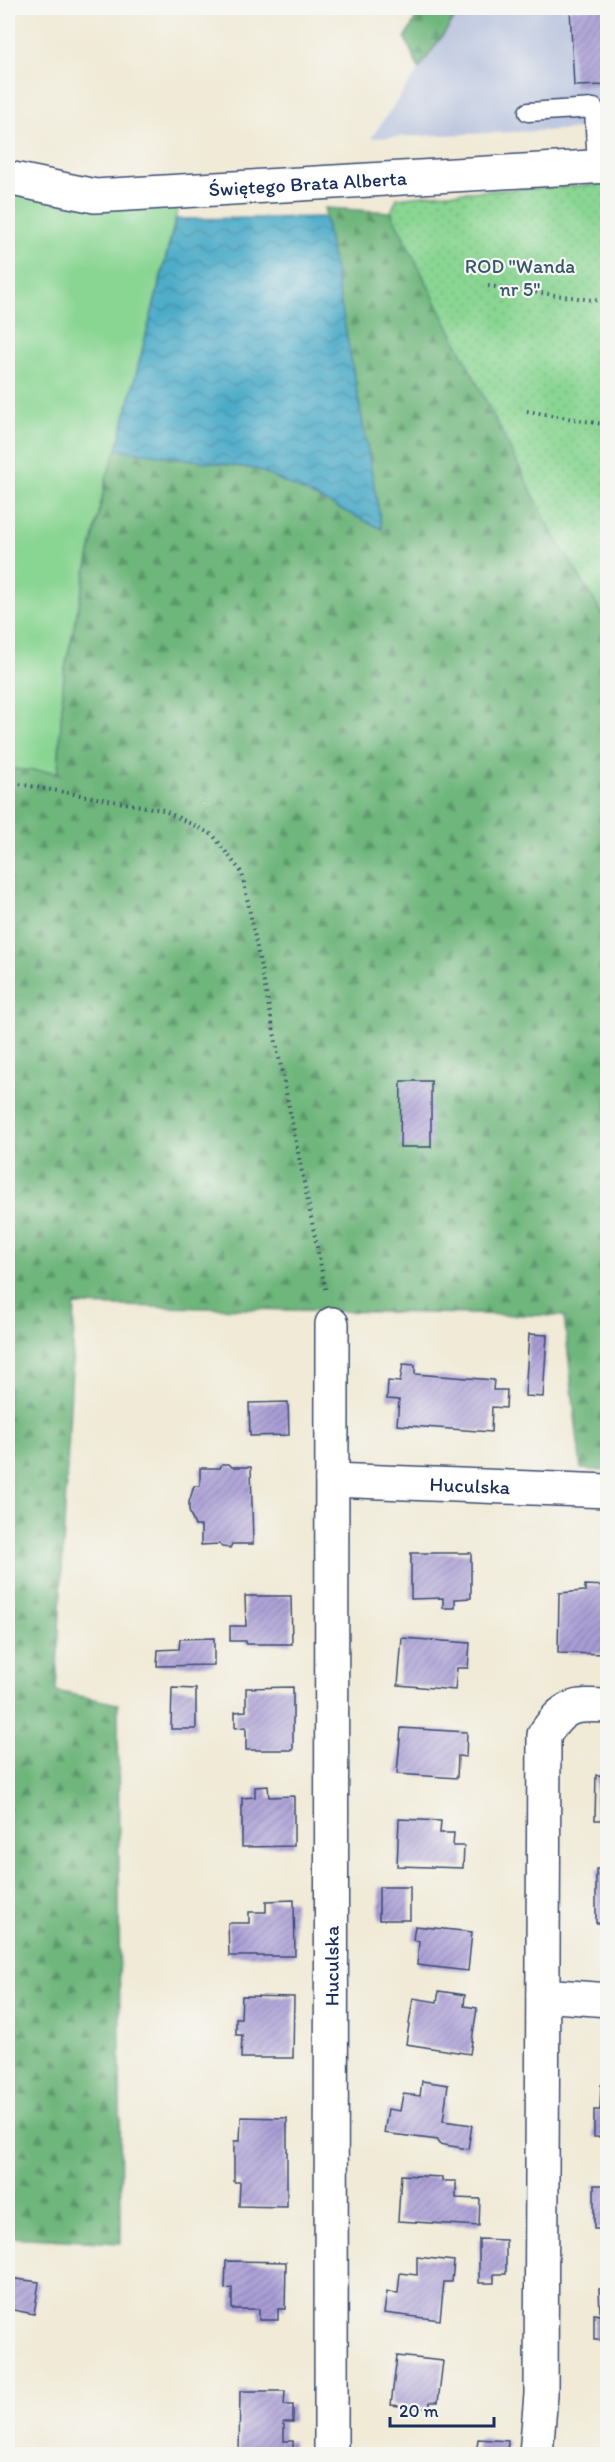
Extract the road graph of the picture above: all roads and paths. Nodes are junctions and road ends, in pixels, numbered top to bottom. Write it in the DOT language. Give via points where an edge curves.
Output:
graph roads {
  1 [pos="601,108"];
  2 [pos="528,112"];
  3 [pos="602,166"];
  4 [pos="8,178"];
  5 [pos="488,286"];
  6 [pos="608,302"];
  7 [pos="527,411"];
  8 [pos="608,425"];
  9 [pos="8,782"];
  10 [pos="332,1324"];
  11 [pos="332,1480"];
  12 [pos="608,1491"];
  13 [pos="608,1706"];
  14 [pos="543,1995"];
  15 [pos="608,2000"];
  16 [pos="332,2454"];
  17 [pos="536,2454"];
  1 -- 2 [label="lane"];
  1 -- 3 [label="lane"];
  3 -- 4 [label="street, Świętego Brata Alberta" via="95,196"];
  5 -- 6 [label="path"];
  7 -- 8 [label="path"];
  9 -- 10 [label="path" via="163,810 213,836 243,873"];
  10 -- 11 [label="street, Huculska"];
  11 -- 12 [label="street, Huculska"];
  11 -- 16 [label="street, Huculska"];
  13 -- 14 [label="street" via="567,1708 544,1735"];
  14 -- 15 [label="street"];
  14 -- 17 [label="street" via="541,2394"];
}
